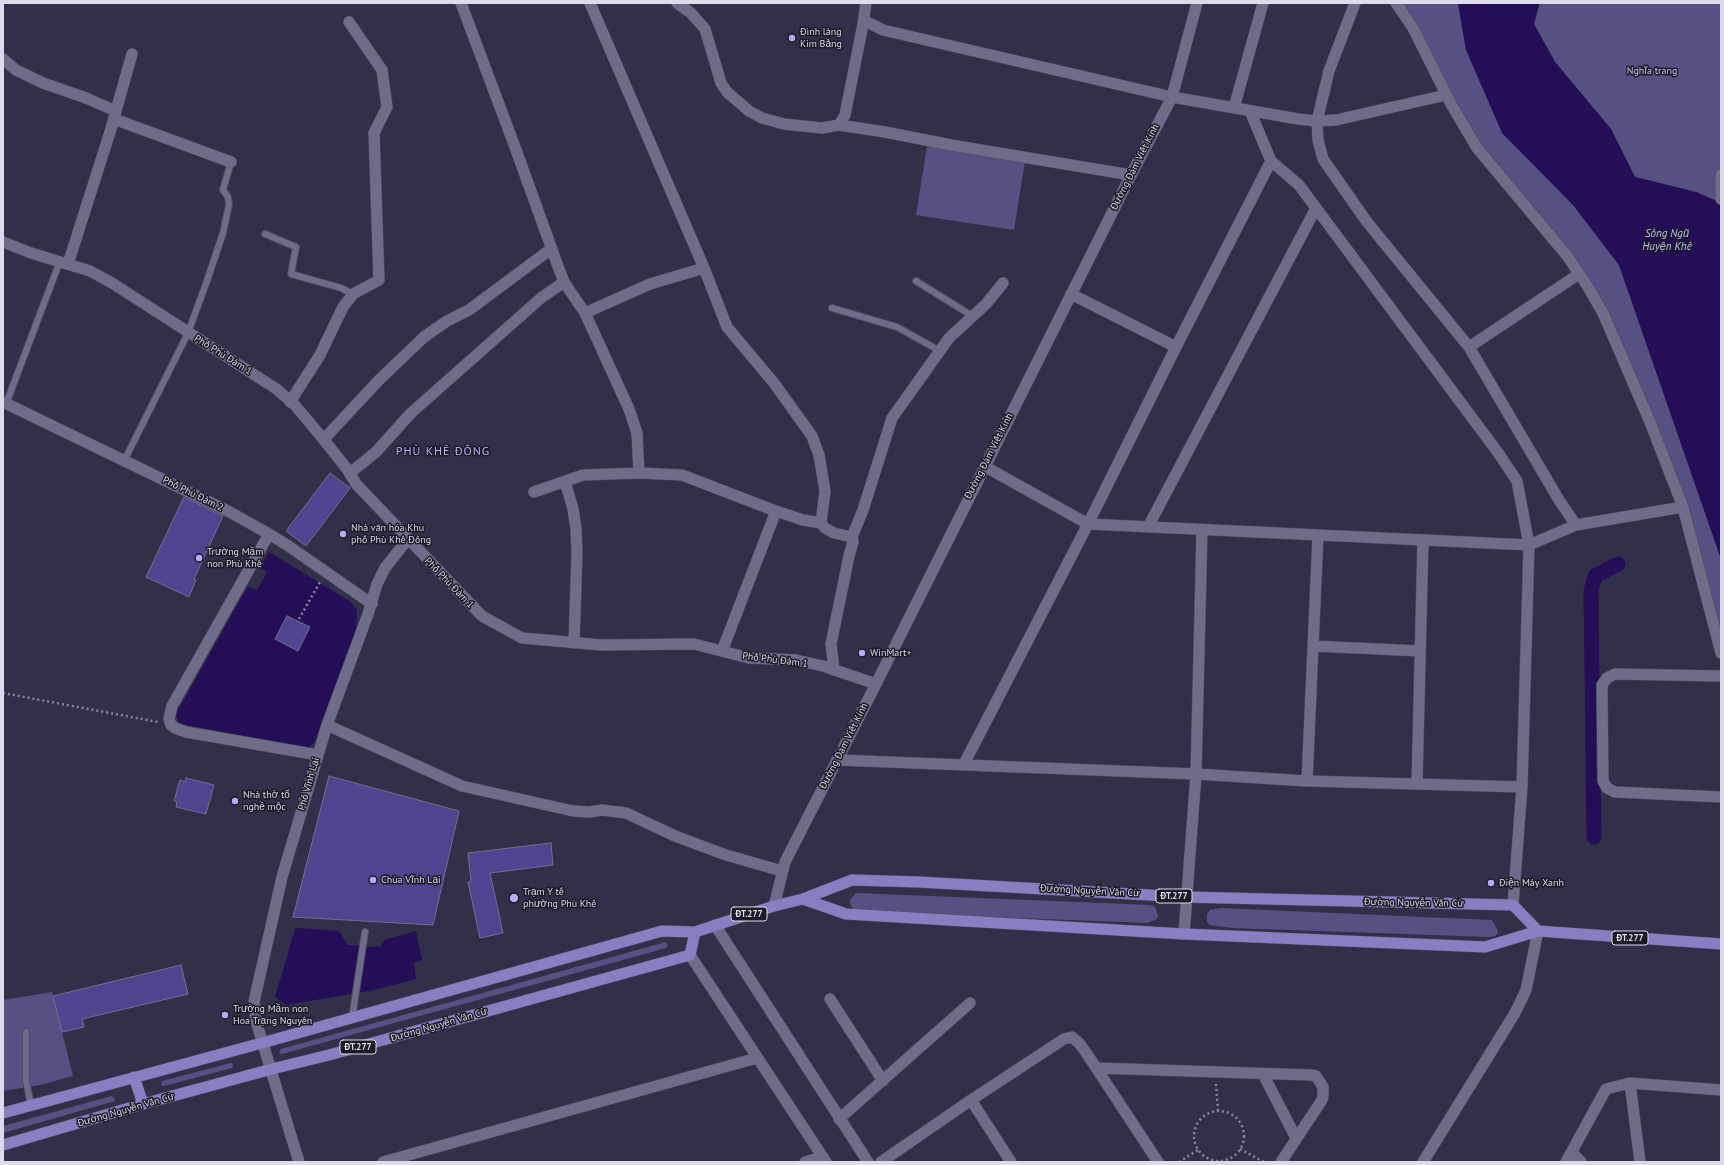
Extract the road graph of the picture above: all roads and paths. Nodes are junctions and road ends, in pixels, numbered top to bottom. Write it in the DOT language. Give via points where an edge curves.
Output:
graph roads {
  1 [pos="461,3"];
  2 [pos="590,3"];
  3 [pos="677,3"];
  4 [pos="866,3"];
  5 [pos="1197,3"];
  6 [pos="1263,3"];
  7 [pos="1355,3"];
  8 [pos="1396,3"];
  9 [pos="349,22"];
  10 [pos="863,24"];
  11 [pos="132,54"];
  12 [pos="3,59"];
  13 [pos="1446,95"];
  14 [pos="1172,97"];
  15 [pos="1234,108"];
  16 [pos="1250,111"];
  17 [pos="115,115"];
  18 [pos="1317,121"];
  19 [pos="839,125"];
  20 [pos="1271,161"];
  21 [pos="230,162"];
  22 [pos="1131,175"];
  23 [pos="1721,175"];
  24 [pos="1721,199"];
  25 [pos="1316,208"];
  26 [pos="265,234"];
  27 [pos="3,242"];
  28 [pos="551,249"];
  29 [pos="64,262"];
  30 [pos="704,268"];
  31 [pos="1579,274"];
  32 [pos="916,281"];
  33 [pos="564,282"];
  34 [pos="1003,282"];
  35 [pos="354,294"];
  36 [pos="1071,294"];
  37 [pos="832,308"];
  38 [pos="585,313"];
  39 [pos="974,317"];
  40 [pos="188,333"];
  41 [pos="1176,346"];
  42 [pos="1468,347"];
  43 [pos="940,351"];
  44 [pos="290,402"];
  45 [pos="4,403"];
  46 [pos="324,439"];
  47 [pos="124,461"];
  48 [pos="984,466"];
  49 [pos="350,473"];
  50 [pos="639,473"];
  51 [pos="564,481"];
  52 [pos="534,492"];
  53 [pos="1683,506"];
  54 [pos="776,511"];
  55 [pos="821,523"];
  56 [pos="1088,524"];
  57 [pos="1576,526"];
  58 [pos="1148,527"];
  59 [pos="1202,530"];
  60 [pos="269,534"];
  61 [pos="1318,536"];
  62 [pos="852,537"];
  63 [pos="408,539"];
  64 [pos="1423,540"];
  65 [pos="1529,545"];
  66 [pos="326,572"];
  67 [pos="372,604"];
  68 [pos="298,619"];
  69 [pos="574,643"];
  70 [pos="1313,646"];
  71 [pos="722,651"];
  72 [pos="1420,651"];
  73 [pos="1721,653"];
  74 [pos="834,670"];
  75 [pos="1721,676"];
  76 [pos="876,684"];
  77 [pos="3,693"];
  78 [pos="171,725"];
  79 [pos="327,725"];
  80 [pos="318,755"];
  81 [pos="837,760"];
  82 [pos="964,764"];
  83 [pos="1196,774"];
  84 [pos="1307,781"];
  85 [pos="1417,784"];
  86 [pos="1522,787"];
  87 [pos="1721,797"];
  88 [pos="782,871"];
  89 [pos="1186,897"];
  90 [pos="803,899"];
  91 [pos="1512,905"];
  92 [pos="774,906"];
  93 [pos="715,925"];
  94 [pos="1538,931"];
  95 [pos="365,932"];
  96 [pos="695,932"];
  97 [pos="1184,934"];
  98 [pos="1721,944"];
  99 [pos="690,955"];
  100 [pos="830,999"];
  101 [pos="970,1003"];
  102 [pos="352,1018"];
  103 [pos="26,1032"];
  104 [pos="262,1043"];
  105 [pos="757,1058"];
  106 [pos="1096,1068"];
  107 [pos="272,1069"];
  108 [pos="1263,1074"];
  109 [pos="134,1077"];
  110 [pos="883,1081"];
  111 [pos="1216,1083"];
  112 [pos="1630,1083"];
  113 [pos="1721,1090"];
  114 [pos="971,1100"];
  115 [pos="143,1104"];
  116 [pos="31,1105"];
  117 [pos="1218,1111"];
  118 [pos="3,1113"];
  119 [pos="839,1119"];
  120 [pos="1296,1138"];
  121 [pos="3,1145"];
  122 [pos="1240,1149"];
  123 [pos="1198,1150"];
  124 [pos="1572,1152"];
  125 [pos="824,1159"];
  126 [pos="299,1162"];
  127 [pos="383,1162"];
  128 [pos="805,1162"];
  129 [pos="868,1162"];
  130 [pos="881,1162"];
  131 [pos="1010,1162"];
  132 [pos="1158,1162"];
  133 [pos="1179,1162"];
  134 [pos="1264,1162"];
  135 [pos="1281,1162"];
  136 [pos="1423,1162"];
  137 [pos="1566,1162"];
  138 [pos="1581,1162"];
  139 [pos="1640,1162"];
  1 -- 28 [label="street"];
  2 -- 30 [label="street"];
  3 -- 19 [label="street" via="705,29 721,83 749,111 762,118 784,124 822,128"];
  4 -- 10 [label="street"];
  5 -- 14 [label="street, Đường Đàm Viết Kính"];
  6 -- 15 [label="street"];
  7 -- 18 [label="street" via="1329,71"];
  8 -- 13 [label="street" via="1413,28"];
  9 -- 35 [label="street" via="382,70 386,107 374,133 379,280"];
  10 -- 14 [label="street" via="869,23 883,30"];
  10 -- 19 [label="street" via="845,115"];
  11 -- 17 [label="street"];
  12 -- 17 [label="street" via="16,70 43,83 86,98"];
  13 -- 18 [label="street" via="1336,120"];
  13 -- 31 [label="street" via="1477,148 1538,219"];
  14 -- 15 [label="street"];
  14 -- 22 [label="street, Đường Đàm Viết Kính"];
  15 -- 16 [label="street"];
  16 -- 18 [label="street"];
  16 -- 20 [label="street"];
  17 -- 21 [label="street"];
  17 -- 29 [label="street"];
  18 -- 42 [label="street" via="1323,159 1367,222"];
  19 -- 22 [label="street"];
  20 -- 25 [label="street" via="1299,185"];
  20 -- 41 [label="street"];
  21 -- 40 [label="lane" via="223,190 228,197 223,233"];
  22 -- 36 [label="street, Đường Đàm Viết Kính"];
  23 -- 24 [label="street"];
  25 -- 58 [label="street"];
  25 -- 65 [label="street" via="1517,481"];
  26 -- 35 [label="lane" via="296,248 291,274"];
  27 -- 29 [label="street, Phố Phù Đàm 1" via="30,253"];
  28 -- 33 [label="street"];
  28 -- 46 [label="street" via="469,310 424,337"];
  29 -- 40 [label="street, Phố Phù Đàm 1" via="90,271 112,283"];
  29 -- 45 [label="lane"];
  30 -- 38 [label="street" via="650,284"];
  30 -- 55 [label="street" via="727,327 774,383 812,436 819,455 824,491"];
  31 -- 42 [label="street"];
  31 -- 53 [label="street" via="1603,313"];
  32 -- 39 [label="lane"];
  33 -- 38 [label="street"];
  33 -- 49 [label="street" via="541,298 411,413 376,452"];
  34 -- 39 [label="street"];
  35 -- 44 [label="street" via="343,308 320,355"];
  36 -- 41 [label="street"];
  36 -- 48 [label="street, Đường Đàm Viết Kính"];
  37 -- 43 [label="lane" via="897,327"];
  38 -- 50 [label="street" via="630,409 637,433"];
  39 -- 43 [label="street" via="949,338"];
  40 -- 44 [label="street, Phố Phù Đàm 1" via="275,388"];
  40 -- 47 [label="lane"];
  41 -- 56 [label="street"];
  42 -- 57 [label="street"];
  43 -- 62 [label="street" via="892,418"];
  44 -- 46 [label="street, Phố Phù Đàm 1"];
  45 -- 47 [label="street, Phố Phù Đàm 2"];
  46 -- 49 [label="street, Phố Phù Đàm 1"];
  47 -- 60 [label="street, Phố Phù Đàm 2" via="228,511"];
  48 -- 56 [label="street"];
  48 -- 76 [label="street, Đường Đàm Viết Kính"];
  49 -- 63 [label="street, Phố Phù Đàm 1" via="356,484"];
  50 -- 51 [label="street" via="583,475"];
  50 -- 54 [label="street" via="682,475"];
  51 -- 52 [label="street"];
  51 -- 69 [label="street" via="576,529"];
  53 -- 57 [label="street"];
  53 -- 73 [label="street"];
  54 -- 55 [label="street"];
  54 -- 71 [label="street"];
  55 -- 62 [label="street" via="834,533"];
  56 -- 58 [label="street"];
  56 -- 82 [label="street"];
  57 -- 65 [label="street"];
  58 -- 59 [label="street"];
  59 -- 61 [label="street"];
  59 -- 83 [label="street"];
  60 -- 66 [label="street, Phố Phù Đàm 2"];
  60 -- 78 [label="street" via="172,706 169,714"];
  61 -- 64 [label="street"];
  61 -- 70 [label="street"];
  62 -- 74 [label="street" via="831,644"];
  63 -- 67 [label="street, Phố Vĩnh Lại" via="385,568 377,584"];
  63 -- 69 [label="street, Phố Phù Đàm 1" via="482,616 522,638"];
  64 -- 65 [label="street"];
  64 -- 72 [label="street"];
  65 -- 86 [label="street"];
  66 -- 67 [label="street, Phố Phù Đàm 2"];
  66 -- 68 [label="path"];
  67 -- 79 [label="street, Phố Vĩnh Lại"];
  69 -- 71 [label="street, Phố Phù Đàm 1" via="694,644"];
  70 -- 72 [label="street"];
  70 -- 84 [label="street"];
  71 -- 74 [label="street, Phố Phù Đàm 1" via="749,658 796,660"];
  72 -- 85 [label="street"];
  74 -- 76 [label="street, Phố Phù Đàm 1"];
  75 -- 87 [label="street" via="1615,674 1607,678 1602,685 1602,781 1607,788 1615,792"];
  76 -- 81 [label="street, Đường Đàm Viết Kính"];
  77 -- 78 [label="path"];
  78 -- 80 [label="street" via="186,732"];
  79 -- 80 [label="street, Phố Vĩnh Lại"];
  79 -- 88 [label="street" via="462,786 573,811 602,810 626,813 675,836 726,855"];
  80 -- 104 [label="street, Phố Vĩnh Lại" via="282,877 254,1002"];
  81 -- 82 [label="street"];
  81 -- 88 [label="street, Đường Đàm Viết Kính"];
  82 -- 83 [label="street"];
  83 -- 84 [label="street"];
  83 -- 89 [label="street"];
  84 -- 85 [label="street"];
  85 -- 86 [label="street"];
  86 -- 91 [label="street"];
  88 -- 92 [label="street, Đường Đàm Viết Kính"];
  89 -- 90 [label="main road, Đường Nguyễn Văn Cừ / ĐT.277" via="852,880"];
  89 -- 91 [label="main road, Đường Nguyễn Văn Cừ / ĐT.277"];
  89 -- 97 [label="street"];
  90 -- 92 [label="main road, Đường Nguyễn Văn Cừ / ĐT.277"];
  90 -- 97 [label="main road, ĐT.277" via="846,914"];
  91 -- 94 [label="main road"];
  92 -- 93 [label="main road, Đường Nguyễn Văn Cừ / ĐT.277"];
  93 -- 96 [label="main road, Đường Nguyễn Văn Cừ / ĐT.277"];
  93 -- 119 [label="street"];
  94 -- 97 [label="main road, ĐT.277" via="1485,947"];
  94 -- 98 [label="main road, ĐT.277"];
  94 -- 136 [label="street" via="1526,990 1515,1013"];
  95 -- 102 [label="lane"];
  96 -- 99 [label="main road"];
  96 -- 102 [label="main road, Đường Nguyễn Văn Cừ / ĐT.277" via="662,931"];
  99 -- 105 [label="street"];
  99 -- 107 [label="main road, Đường Nguyễn Văn Cừ / ĐT.277"];
  100 -- 110 [label="street"];
  101 -- 110 [label="street"];
  102 -- 104 [label="main road, Đường Nguyễn Văn Cừ / ĐT.277"];
  103 -- 116 [label="lane" via="26,1081"];
  104 -- 107 [label="street, Phố Vĩnh Lại"];
  104 -- 109 [label="main road, Đường Nguyễn Văn Cừ / ĐT.277"];
  105 -- 125 [label="street"];
  105 -- 127 [label="street"];
  106 -- 108 [label="street"];
  106 -- 114 [label="street" via="1076,1039 1068,1037"];
  106 -- 132 [label="street"];
  107 -- 115 [label="main road, Đường Nguyễn Văn Cừ / ĐT.277"];
  107 -- 126 [label="street, Phố Vĩnh Lại"];
  108 -- 120 [label="street"];
  108 -- 120 [label="street" via="1311,1075 1320,1081 1322,1100"];
  109 -- 115 [label="main road"];
  109 -- 116 [label="main road, Đường Nguyễn Văn Cừ / ĐT.277"];
  110 -- 119 [label="street"];
  111 -- 117 [label="path"];
  112 -- 113 [label="street"];
  112 -- 124 [label="street" via="1606,1089"];
  112 -- 139 [label="street"];
  114 -- 130 [label="street"];
  114 -- 131 [label="street"];
  115 -- 121 [label="main road, Đường Nguyễn Văn Cừ / ĐT.277"];
  116 -- 118 [label="main road, Đường Nguyễn Văn Cừ / ĐT.277"];
  117 -- 122 [label="path" via="1231,1114 1240,1123 1244,1135"];
  117 -- 123 [label="path" via="1205,1115 1196,1125 1194,1138"];
  119 -- 129 [label="street"];
  120 -- 135 [label="street"];
  122 -- 123 [label="path" via="1232,1157 1220,1161 1208,1159"];
  122 -- 134 [label="path"];
  123 -- 133 [label="path"];
  124 -- 137 [label="street"];
  124 -- 138 [label="street"];
  125 -- 128 [label="street"];
}
